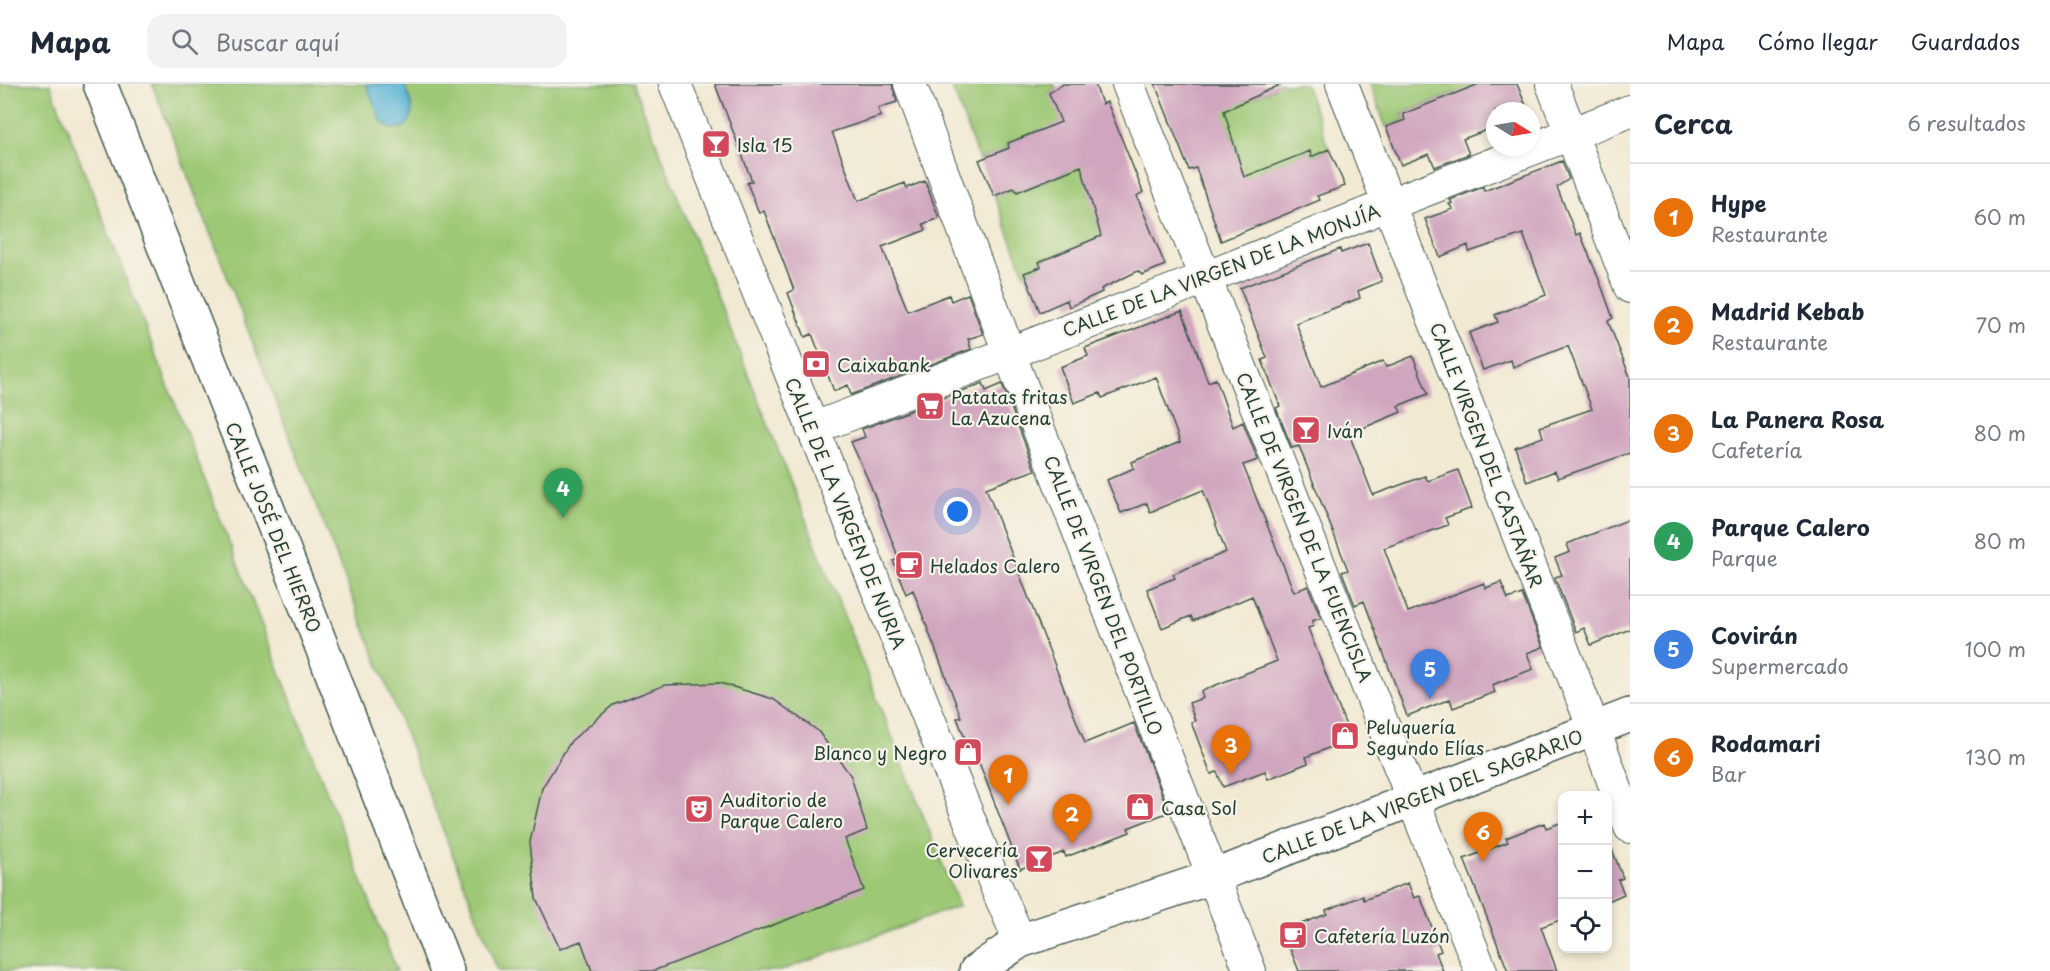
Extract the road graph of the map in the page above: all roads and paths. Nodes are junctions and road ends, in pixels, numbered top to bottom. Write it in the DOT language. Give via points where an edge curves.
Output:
graph roads {
  1 [pos="100,84"];
  2 [pos="675,84"];
  3 [pos="910,84"];
  4 [pos="1128,84"];
  5 [pos="1342,84"];
  6 [pos="1552,84"];
  7 [pos="1630,111"];
  8 [pos="1571,133"];
  9 [pos="1390,204"];
  10 [pos="1205,278"];
  11 [pos="1630,286"];
  12 [pos="1009,353"];
  13 [pos="812,429"];
  14 [pos="1630,715"];
  15 [pos="1594,729"];
  16 [pos="1414,800"];
  17 [pos="1630,827"];
  18 [pos="1213,878"];
  19 [pos="1020,941"];
  20 [pos="447,971"];
  21 [pos="976,971"];
  22 [pos="1250,971"];
  23 [pos="1480,971"];
  1 -- 20 [label="street, CALLE JOSÉ DEL HIERRO"];
  2 -- 13 [label="street, CALLE DE LA VIRGEN DE NURIA"];
  3 -- 12 [label="street, CALLE DE VIRGEN DEL PORTILLO"];
  4 -- 10 [label="street, CALLE DE VIRGEN DE LA FUENCISLA"];
  5 -- 9 [label="street, CALLE VIRGEN DEL CASTAÑAR"];
  6 -- 8 [label="street"];
  7 -- 8 [label="street, CALLE DE LA VIRGEN DE LA MONJÍA"];
  8 -- 9 [label="street, CALLE DE LA VIRGEN DE LA MONJÍA"];
  8 -- 11 [label="street"];
  9 -- 10 [label="street, CALLE DE LA VIRGEN DE LA MONJÍA"];
  9 -- 15 [label="street, CALLE VIRGEN DEL CASTAÑAR"];
  10 -- 12 [label="street, CALLE DE LA VIRGEN DE LA MONJÍA"];
  10 -- 16 [label="street, CALLE DE VIRGEN DE LA FUENCISLA"];
  12 -- 13 [label="street, CALLE DE LA VIRGEN DE LA MONJÍA"];
  12 -- 18 [label="street, CALLE DE VIRGEN DEL PORTILLO"];
  13 -- 19 [label="street, CALLE DE LA VIRGEN DE NURIA"];
  14 -- 15 [label="street, CALLE DE LA VIRGEN DEL SAGRARIO"];
  15 -- 16 [label="street, CALLE DE LA VIRGEN DEL SAGRARIO"];
  15 -- 17 [label="street, CALLE VIRGEN DEL CASTAÑAR"];
  16 -- 18 [label="street, CALLE DE LA VIRGEN DEL SAGRARIO"];
  16 -- 23 [label="street, CALLE DE VIRGEN DE LA FUENCISLA"];
  18 -- 19 [label="street, CALLE DE LA VIRGEN DEL SAGRARIO"];
  18 -- 22 [label="street, CALLE DE VIRGEN DEL PORTILLO"];
  19 -- 21 [label="street, CALLE DE LA VIRGEN DEL SAGRARIO"];
}
